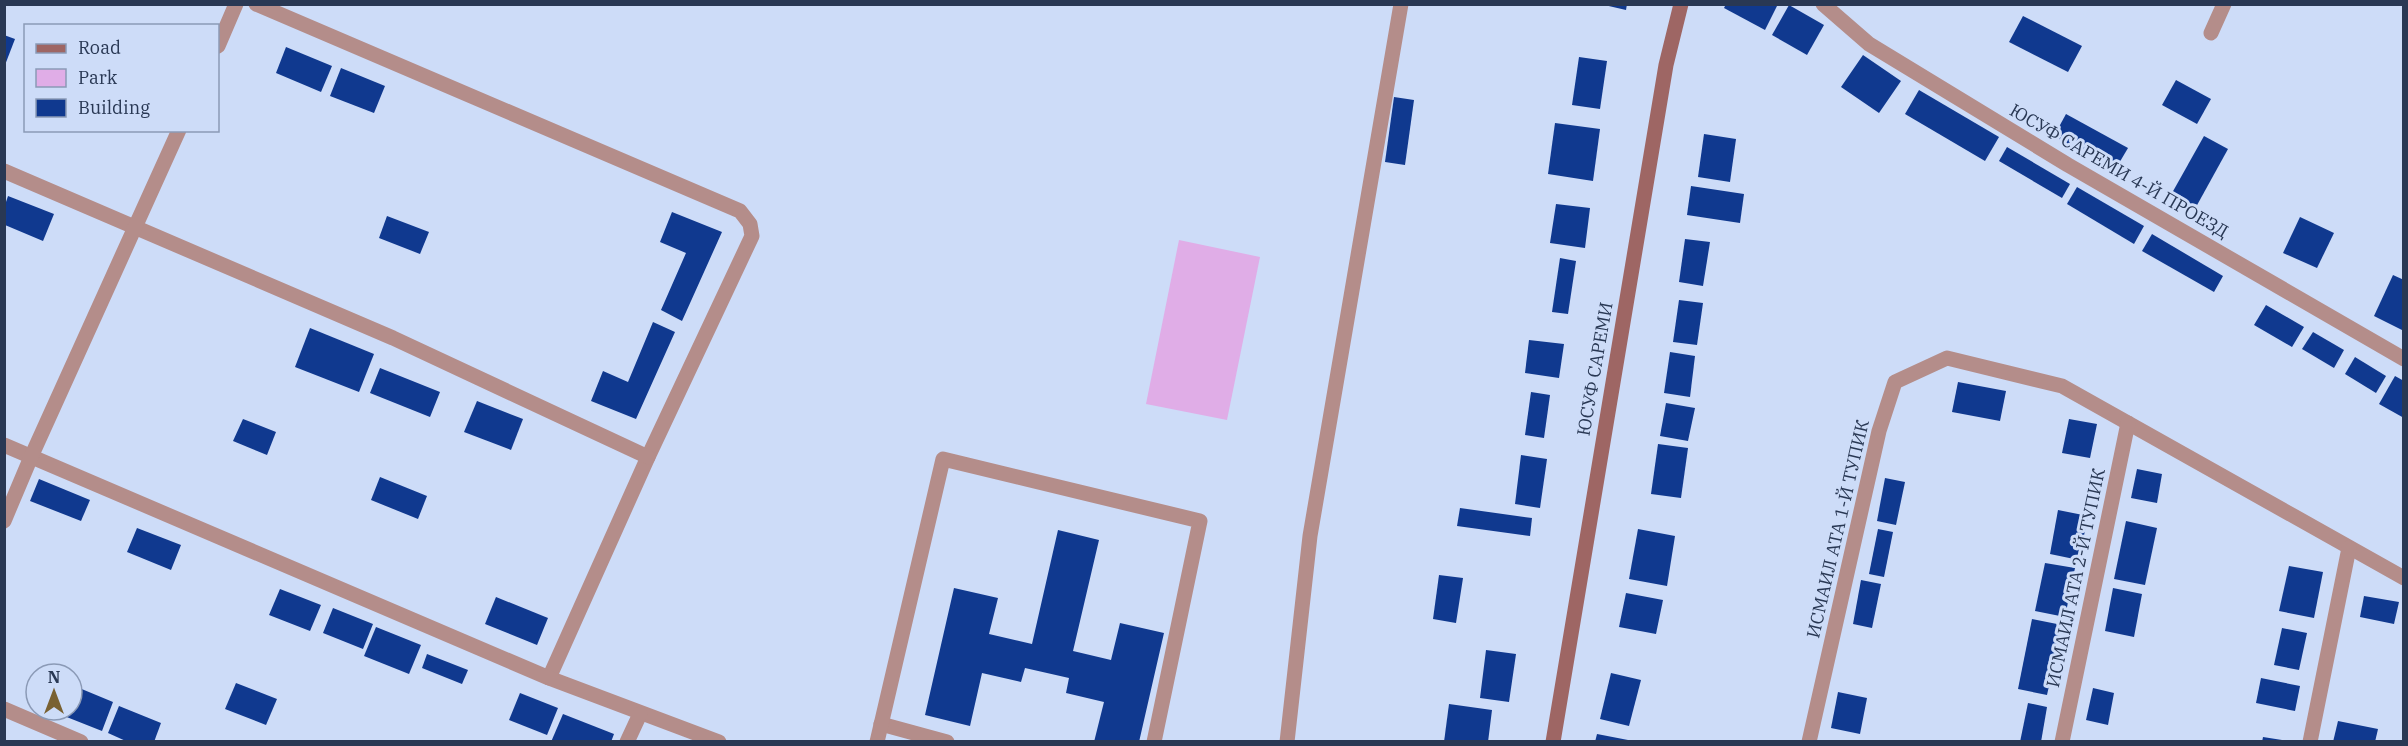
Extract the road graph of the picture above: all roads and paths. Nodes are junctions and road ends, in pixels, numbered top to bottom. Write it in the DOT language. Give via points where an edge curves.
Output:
graph roads {
  1 [pos="236,4"];
  2 [pos="256,4"];
  3 [pos="1401,4"];
  4 [pos="1682,4"];
  5 [pos="1823,4"];
  6 [pos="2224,4"];
  7 [pos="2211,33"];
  8 [pos="219,44"];
  9 [pos="178,132"];
  10 [pos="4,171"];
  11 [pos="135,228"];
  12 [pos="2403,358"];
  13 [pos="2128,423"];
  14 [pos="4,446"];
  15 [pos="31,457"];
  16 [pos="648,457"];
  17 [pos="4,521"];
  18 [pos="2349,548"];
  19 [pos="2403,578"];
  20 [pos="549,678"];
  21 [pos="4,709"];
  22 [pos="640,714"];
  23 [pos="881,724"];
  24 [pos="81,741"];
  25 [pos="627,741"];
  26 [pos="719,741"];
  27 [pos="877,741"];
  28 [pos="947,741"];
  29 [pos="1154,741"];
  30 [pos="1287,741"];
  31 [pos="1553,741"];
  32 [pos="1809,741"];
  33 [pos="2062,741"];
  34 [pos="2310,741"];
  1 -- 8 [label="street"];
  2 -- 16 [label="street" via="740,211 750,224 752,236"];
  3 -- 30 [label="street" via="1310,536"];
  4 -- 31 [label="main road, ЮСУФ САРЕМИ" via="1666,65"];
  5 -- 12 [label="street, ЮСУФ САРЕМИ 4-Й ПРОЕЗД" via="1879,50 2068,165"];
  6 -- 7 [label="street"];
  9 -- 11 [label="street"];
  10 -- 11 [label="street"];
  11 -- 15 [label="street"];
  11 -- 16 [label="street" via="393,338"];
  13 -- 18 [label="street"];
  13 -- 32 [label="street, ИСМАИЛ АТА 1-Й ТУПИК" via="2062,386 1947,358 1895,382 1879,431"];
  13 -- 33 [label="street, ИСМАИЛ АТА 2-Й ТУПИК"];
  14 -- 15 [label="street"];
  15 -- 17 [label="street"];
  15 -- 20 [label="street"];
  16 -- 20 [label="street"];
  18 -- 19 [label="street"];
  18 -- 34 [label="street"];
  20 -- 22 [label="street"];
  21 -- 24 [label="street"];
  22 -- 25 [label="street"];
  22 -- 26 [label="street"];
  23 -- 27 [label="street"];
  23 -- 28 [label="street"];
  23 -- 29 [label="street" via="943,459 1200,521"];
}
